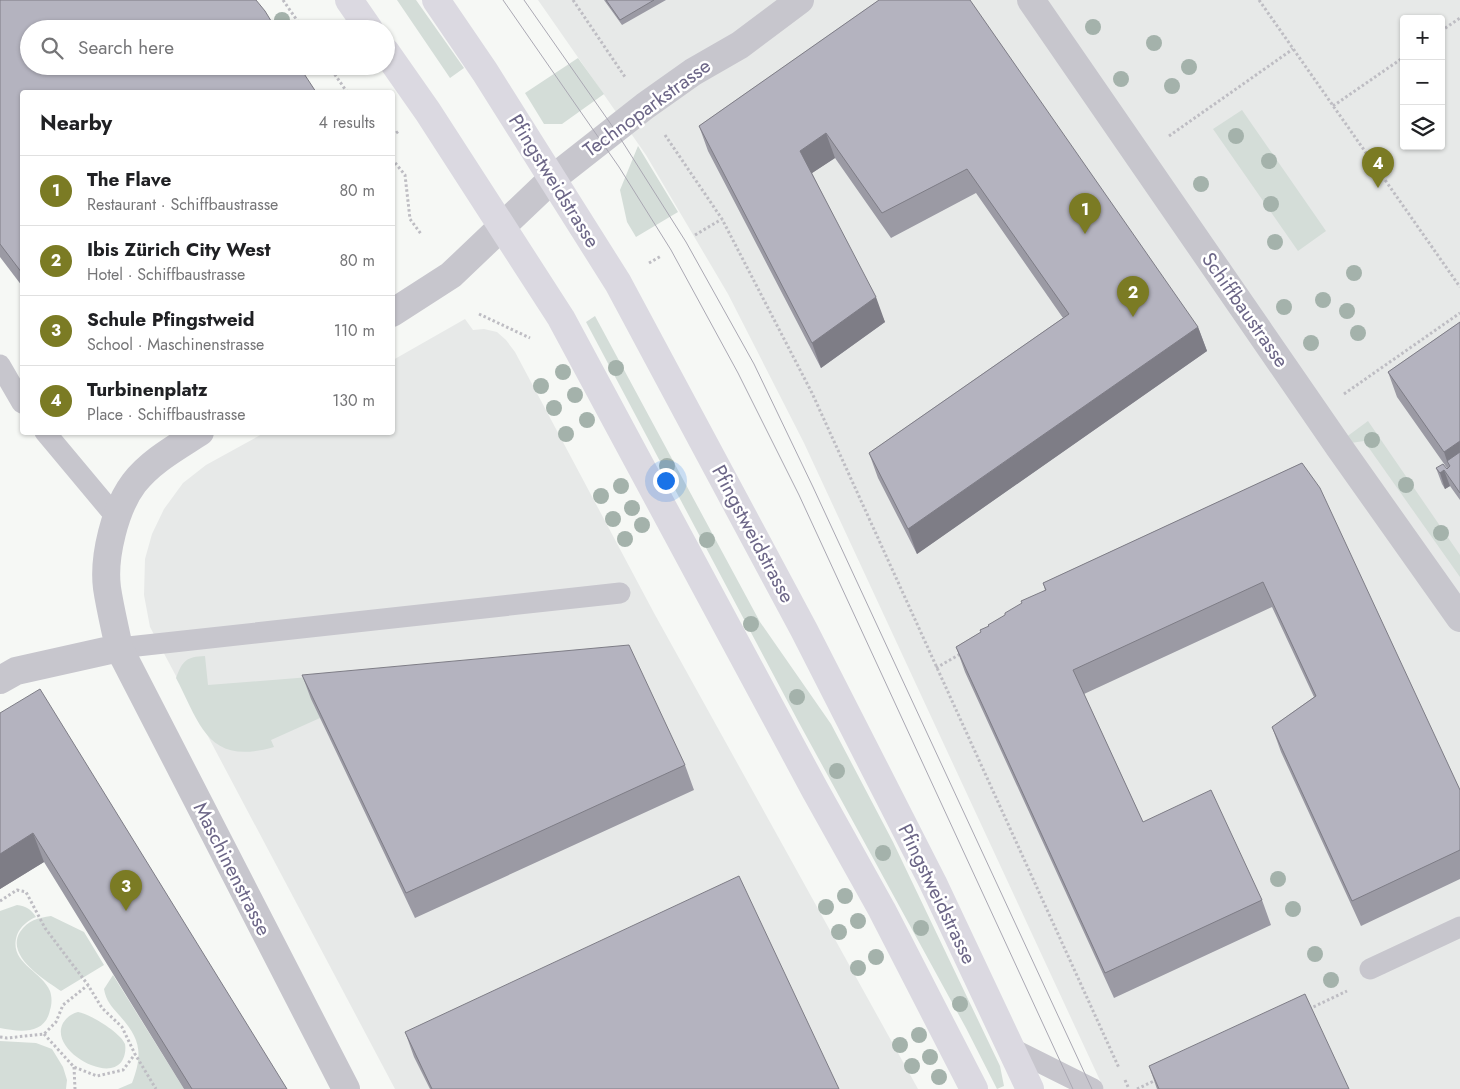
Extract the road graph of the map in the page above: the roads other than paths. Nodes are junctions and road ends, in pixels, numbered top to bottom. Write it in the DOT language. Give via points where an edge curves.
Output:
graph roads {
  1 [pos="349,0"];
  2 [pos="436,0"];
  3 [pos="800,0"];
  4 [pos="1031,0"];
  5 [pos="363,20"];
  6 [pos="395,65"];
  7 [pos="552,179"];
  8 [pos="502,226"];
  9 [pos="395,311"];
  10 [pos="0,365"];
  11 [pos="20,400"];
  12 [pos="48,435"];
  13 [pos="195,435"];
  14 [pos="116,517"];
  15 [pos="620,593"];
  16 [pos="1460,618"];
  17 [pos="119,648"];
  18 [pos="0,680"];
  19 [pos="1460,927"];
  20 [pos="1370,969"];
  21 [pos="1011,1048"];
  22 [pos="1025,1084"];
  23 [pos="346,1089"];
  24 [pos="974,1089"];
  25 [pos="1093,1089"];
  1 -- 5 [label="main road"];
  2 -- 7 [label="main road, Pfingstweidstrasse"];
  3 -- 7 [label="street, Technoparkstrasse" via="645,106"];
  4 -- 16 [label="street, Schiffbaustrasse"];
  6 -- 8 [label="main road"];
  7 -- 8 [label="street, Technoparkstrasse"];
  7 -- 21 [label="main road, Pfingstweidstrasse" via="618,283 804,630 933,883"];
  8 -- 9 [label="street, Technoparkstrasse" via="451,275"];
  8 -- 24 [label="main road" via="561,318 882,910"];
  10 -- 11 [label="lane"];
  12 -- 14 [label="lane"];
  13 -- 14 [label="street, Maschinenstrasse" via="160,457 134,483"];
  14 -- 17 [label="street, Maschinenstrasse" via="108,550 107,586"];
  15 -- 17 [label="lane"];
  17 -- 18 [label="street" via="16,671"];
  17 -- 23 [label="street, Maschinenstrasse"];
  19 -- 20 [label="lane"];
  21 -- 22 [label="main road, Pfingstweidstrasse"];
  21 -- 25 [label="lane"];
}
